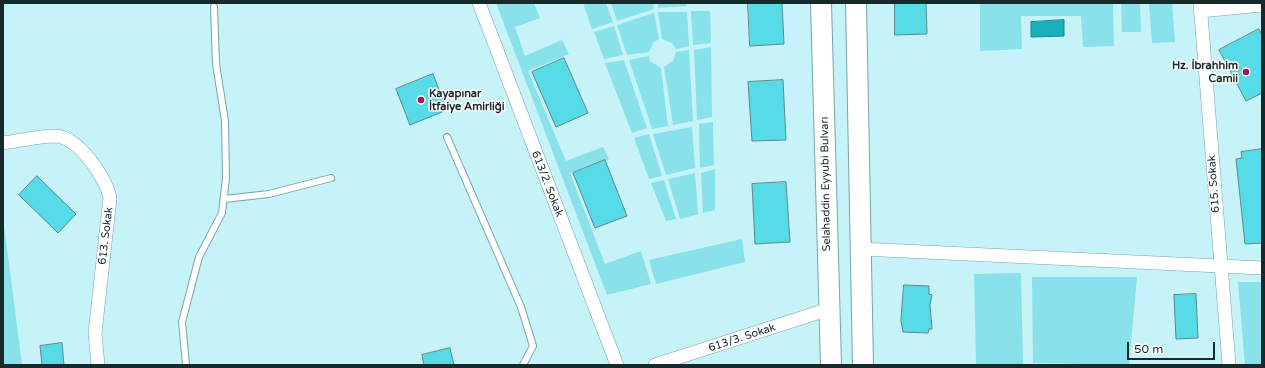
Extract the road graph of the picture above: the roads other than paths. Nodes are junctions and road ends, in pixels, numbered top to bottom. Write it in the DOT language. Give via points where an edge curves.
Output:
graph roads {
  1 [pos="479,3"];
  2 [pos="821,3"];
  3 [pos="856,3"];
  4 [pos="1262,6"];
  5 [pos="214,7"];
  6 [pos="1200,7"];
  7 [pos="447,137"];
  8 [pos="3,143"];
  9 [pos="331,178"];
  10 [pos="224,199"];
  11 [pos="861,249"];
  12 [pos="1220,266"];
  13 [pos="1262,268"];
  14 [pos="829,309"];
  15 [pos="98,365"];
  16 [pos="186,365"];
  17 [pos="523,365"];
  18 [pos="617,365"];
  19 [pos="655,365"];
  20 [pos="831,365"];
  21 [pos="863,365"];
  22 [pos="1229,365"];
  1 -- 18 [label="street, 613/2. Sokak"];
  2 -- 14 [label="main road, Selahaddin Eyyubi Bulvarı"];
  3 -- 11 [label="main road"];
  4 -- 6 [label="street"];
  5 -- 10 [label="lane" via="216,64 225,121"];
  6 -- 12 [label="street, 615. Sokak"];
  7 -- 17 [label="lane" via="520,307 532,346"];
  8 -- 15 [label="street, 613. Sokak" via="57,136 74,143 100,173 109,190 95,333"];
  9 -- 10 [label="lane" via="269,194"];
  10 -- 16 [label="lane" via="222,213 199,257 182,322"];
  11 -- 12 [label="street"];
  11 -- 21 [label="main road"];
  12 -- 13 [label="street"];
  12 -- 22 [label="street, 615. Sokak"];
  14 -- 19 [label="street, 613/3. Sokak"];
  14 -- 20 [label="main road, Selahaddin Eyyubi Bulvarı"];
}
